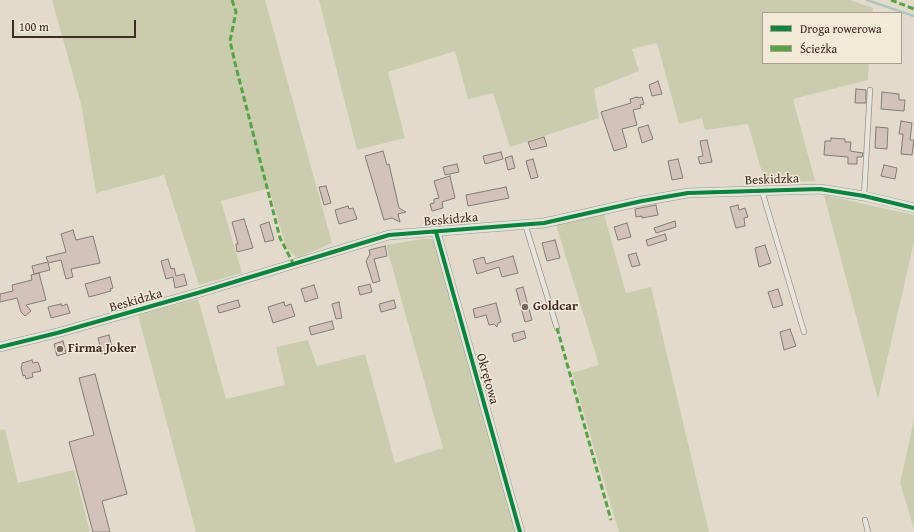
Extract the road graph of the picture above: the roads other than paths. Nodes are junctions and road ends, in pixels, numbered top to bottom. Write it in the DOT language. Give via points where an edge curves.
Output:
graph roads {
  1 [pos="870,90"];
  2 [pos="762,191"];
  3 [pos="864,196"];
  4 [pos="914,208"];
  5 [pos="525,224"];
  6 [pos="436,232"];
  7 [pos="557,328"];
  8 [pos="804,332"];
  9 [pos="0,347"];
  10 [pos="865,520"];
  11 [pos="520,532"];
  12 [pos="868,532"];
  1 -- 3 [label="lane"];
  2 -- 3 [label="street, Beskidzka" via="820,189"];
  2 -- 5 [label="street, Beskidzka" via="688,193 544,223"];
  2 -- 8 [label="lane"];
  3 -- 4 [label="street, Beskidzka"];
  5 -- 6 [label="street, Beskidzka"];
  5 -- 7 [label="lane"];
  6 -- 9 [label="street, Beskidzka" via="389,236 194,295"];
  6 -- 11 [label="street, Okrętowa"];
  10 -- 12 [label="lane"];
}
